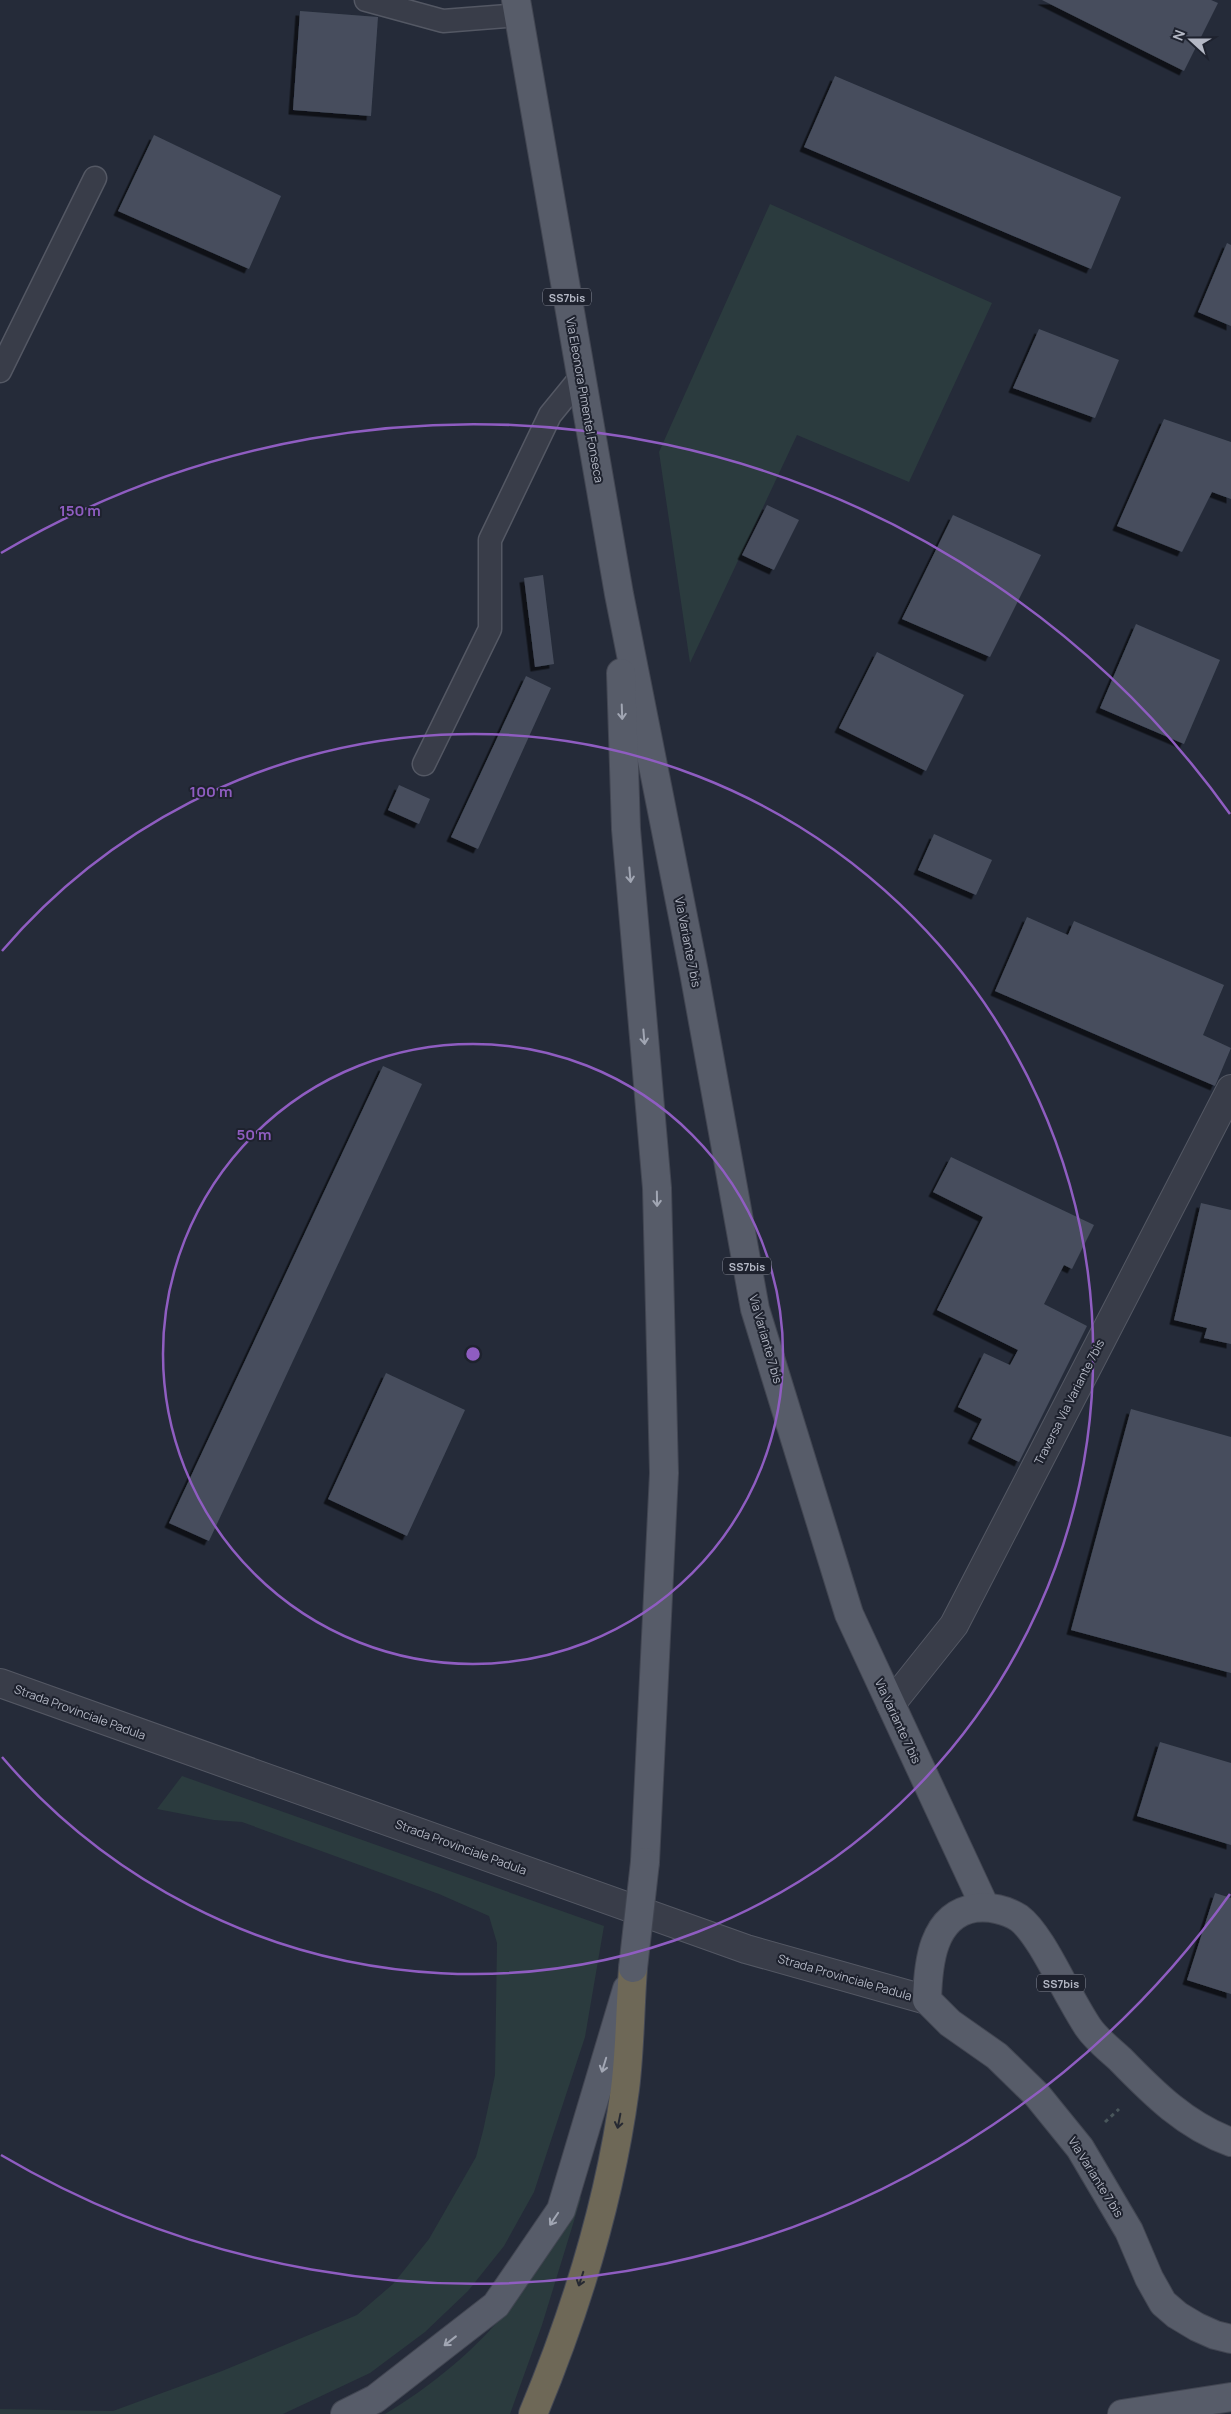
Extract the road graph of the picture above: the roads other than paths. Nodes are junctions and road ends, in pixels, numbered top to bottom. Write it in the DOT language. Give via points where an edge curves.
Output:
graph roads {
  1 [pos="366,0"];
  2 [pos="517,8"];
  3 [pos="95,178"];
  4 [pos="0,371"];
  5 [pos="581,377"];
  6 [pos="619,594"];
  7 [pos="424,764"];
  8 [pos="1231,1089"];
  9 [pos="0,1683"];
  10 [pos="891,1704"];
  11 [pos="984,1907"];
  12 [pos="633,1968"];
  13 [pos="927,2000"];
  14 [pos="1231,2142"];
  15 [pos="1231,2339"];
  16 [pos="1224,2397"];
  17 [pos="345,2414"];
  18 [pos="533,2414"];
  19 [pos="1122,2414"];
  1 -- 2 [label="lane" via="443,21"];
  2 -- 5 [label="main road, Via Eleonora Pimentel Fonseca / SS7bis"];
  3 -- 4 [label="lane"];
  5 -- 6 [label="main road, Via Eleonora Pimentel Fonseca / SS7bis"];
  5 -- 7 [label="lane" via="550,415 490,540 490,629"];
  6 -- 10 [label="main road, Via Variante 7 bis / SS7bis" via="694,972 755,1309 849,1614"];
  6 -- 12 [label="main road, one-way, bridge" via="626,829 657,1188 664,1473 645,1862"];
  8 -- 10 [label="street, Traversa Via Variante 7bis" via="954,1624"];
  9 -- 13 [label="street, Strada Provinciale Padula" via="746,1950"];
  10 -- 11 [label="main road, Via Variante 7 bis / SS7bis"];
  11 -- 13 [label="main road, SS7bis" via="968,1909 954,1916 939,1933 928,1969"];
  11 -- 14 [label="main road, SS7bis" via="1019,1918 1034,1934 1088,2028 1164,2103 1208,2134"];
  12 -- 17 [label="main road, one-way" via="561,2210 496,2305 375,2398"];
  12 -- 18 [label="highway, one-way" via="625,2089 600,2218 555,2362"];
  13 -- 15 [label="main road, Via Variante 7 bis" via="950,2022 997,2056 1038,2095 1080,2148 1129,2231 1148,2278 1163,2303 1197,2327"];
  16 -- 19 [label="main road"];
}
